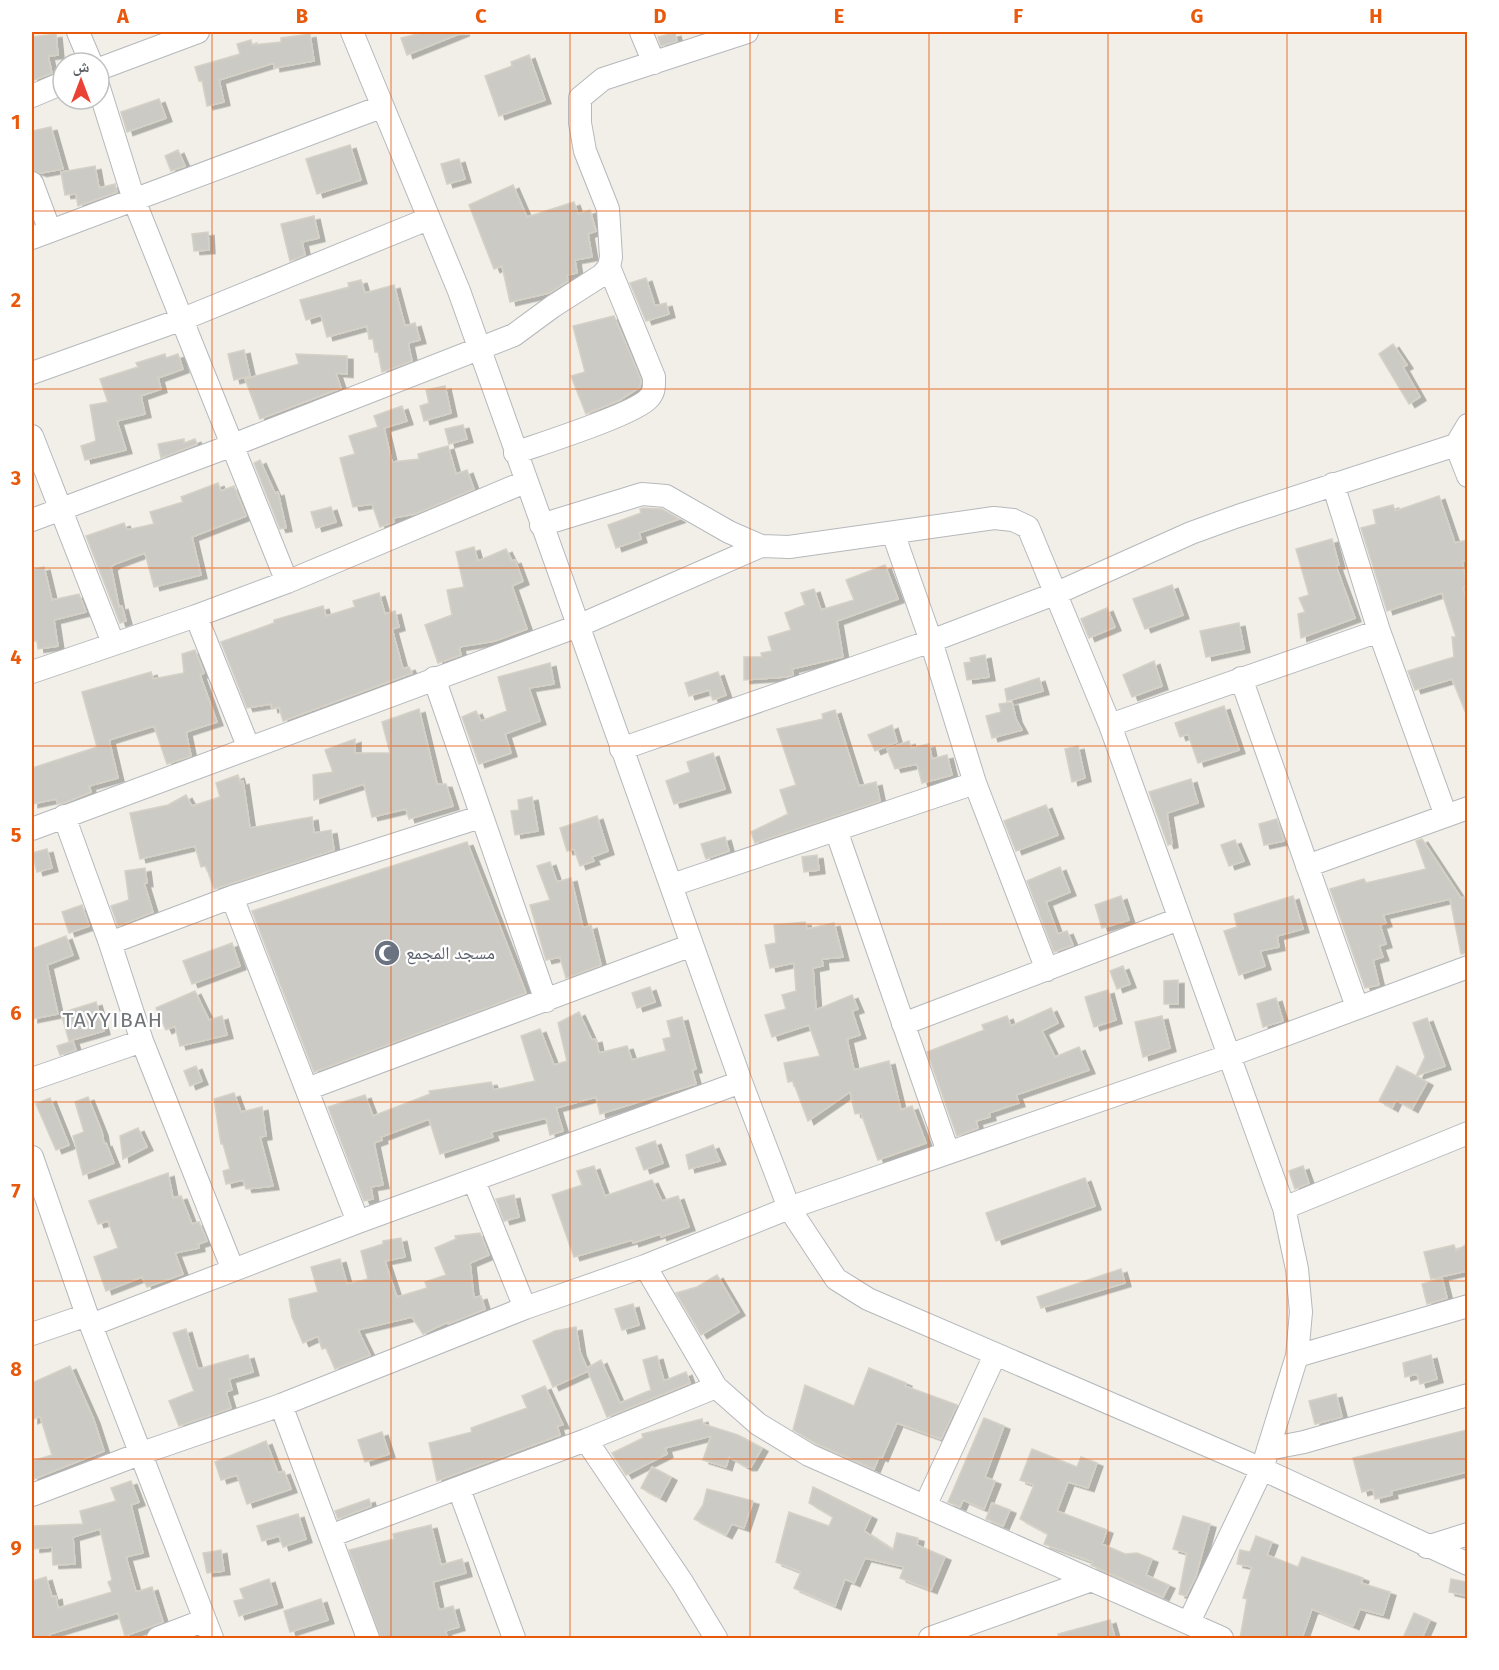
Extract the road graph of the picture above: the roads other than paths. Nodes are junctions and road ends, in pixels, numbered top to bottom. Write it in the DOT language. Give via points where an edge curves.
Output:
graph roads {
  1 [pos="78,32"];
  2 [pos="198,32"];
  3 [pos="352,32"];
  4 [pos="641,32"];
  5 [pos="747,32"];
  6 [pos="86,51"];
  7 [pos="654,63"];
  8 [pos="111,65"];
  9 [pos="51,88"];
  10 [pos="32,96"];
  11 [pos="381,107"];
  12 [pos="106,111"];
  13 [pos="32,183"];
  14 [pos="134,200"];
  15 [pos="428,219"];
  16 [pos="41,235"];
  17 [pos="609,267"];
  18 [pos="183,319"];
  19 [pos="478,348"];
  20 [pos="32,373"];
  21 [pos="1467,425"];
  22 [pos="32,436"];
  23 [pos="1462,443"];
  24 [pos="233,445"];
  25 [pos="515,453"];
  26 [pos="1467,476"];
  27 [pos="525,482"];
  28 [pos="1333,484"];
  29 [pos="59,509"];
  30 [pos="32,519"];
  31 [pos="541,525"];
  32 [pos="893,533"];
  33 [pos="761,546"];
  34 [pos="287,582"];
  35 [pos="1057,593"];
  36 [pos="196,616"];
  37 [pos="578,626"];
  38 [pos="1379,631"];
  39 [pos="931,642"];
  40 [pos="113,643"];
  41 [pos="32,672"];
  42 [pos="434,678"];
  43 [pos="1241,678"];
  44 [pos="1110,725"];
  45 [pos="248,746"];
  46 [pos="621,749"];
  47 [pos="975,783"];
  48 [pos="1467,808"];
  49 [pos="64,816"];
  50 [pos="1446,816"];
  51 [pos="480,817"];
  52 [pos="32,829"];
  53 [pos="836,830"];
  54 [pos="1307,866"];
  55 [pos="672,885"];
  56 [pos="232,897"];
  57 [pos="1179,919"];
  58 [pos="110,943"];
  59 [pos="692,945"];
  60 [pos="1047,970"];
  61 [pos="1465,975"];
  62 [pos="546,1001"];
  63 [pos="1357,1006"];
  64 [pos="903,1024"];
  65 [pos="142,1041"];
  66 [pos="1228,1056"];
  67 [pos="32,1080"];
  68 [pos="741,1082"];
  69 [pos="307,1089"];
  70 [pos="1467,1133"];
  71 [pos="948,1152"];
  72 [pos="32,1157"];
  73 [pos="474,1181"];
  74 [pos="789,1208"];
  75 [pos="1284,1208"];
  76 [pos="358,1222"];
  77 [pos="645,1266"];
  78 [pos="233,1270"];
  79 [pos="1467,1306"];
  80 [pos="525,1308"];
  81 [pos="89,1320"];
  82 [pos="32,1334"];
  83 [pos="996,1356"];
  84 [pos="1297,1356"];
  85 [pos="716,1387"];
  86 [pos="1467,1395"];
  87 [pos="281,1405"];
  88 [pos="586,1440"];
  89 [pos="142,1453"];
  90 [pos="1265,1459"];
  91 [pos="459,1489"];
  92 [pos="32,1495"];
  93 [pos="925,1506"];
  94 [pos="1467,1534"];
  95 [pos="330,1536"];
  96 [pos="1427,1547"];
  97 [pos="1467,1564"];
  98 [pos="1089,1581"];
  99 [pos="1189,1622"];
  100 [pos="209,1629"];
  101 [pos="158,1638"];
  102 [pos="368,1638"];
  103 [pos="514,1638"];
  104 [pos="716,1638"];
  105 [pos="930,1638"];
  106 [pos="1222,1638"];
  1 -- 6 [label="street"];
  2 -- 8 [label="street"];
  3 -- 11 [label="street"];
  4 -- 7 [label="street"];
  5 -- 7 [label="street"];
  7 -- 17 [label="street" via="603,79 580,98 585,151 608,209"];
  9 -- 10 [label="street"];
  11 -- 14 [label="street"];
  11 -- 15 [label="street"];
  12 -- 14 [label="street"];
  13 -- 16 [label="street"];
  14 -- 16 [label="street"];
  14 -- 18 [label="street"];
  15 -- 18 [label="street"];
  15 -- 19 [label="street"];
  17 -- 19 [label="street" via="514,335"];
  17 -- 25 [label="street" via="654,376 654,391 647,401 618,415"];
  18 -- 20 [label="street"];
  18 -- 24 [label="street"];
  19 -- 24 [label="street"];
  19 -- 25 [label="street"];
  21 -- 23 [label="street"];
  22 -- 29 [label="street"];
  23 -- 26 [label="street"];
  23 -- 28 [label="street"];
  24 -- 29 [label="street"];
  24 -- 34 [label="street"];
  25 -- 27 [label="street"];
  27 -- 31 [label="street"];
  27 -- 34 [label="street"];
  28 -- 35 [label="street" via="1191,533"];
  28 -- 38 [label="street"];
  29 -- 30 [label="street"];
  29 -- 40 [label="street"];
  31 -- 33 [label="street" via="642,494 666,496"];
  31 -- 37 [label="street"];
  32 -- 33 [label="street" via="789,547"];
  32 -- 35 [label="street" via="994,518 1013,520 1028,527"];
  32 -- 39 [label="street"];
  33 -- 37 [label="street"];
  34 -- 36 [label="street"];
  35 -- 39 [label="street"];
  35 -- 44 [label="street"];
  36 -- 40 [label="street"];
  36 -- 45 [label="street"];
  37 -- 42 [label="street"];
  37 -- 46 [label="street"];
  38 -- 43 [label="street"];
  38 -- 50 [label="street"];
  39 -- 46 [label="street"];
  39 -- 47 [label="street"];
  40 -- 41 [label="street"];
  42 -- 45 [label="street"];
  42 -- 51 [label="street"];
  43 -- 44 [label="street"];
  43 -- 54 [label="street"];
  44 -- 57 [label="street"];
  45 -- 49 [label="street"];
  46 -- 55 [label="street"];
  47 -- 53 [label="street"];
  47 -- 60 [label="street"];
  48 -- 50 [label="street"];
  49 -- 52 [label="street"];
  49 -- 58 [label="street"];
  50 -- 54 [label="street"];
  51 -- 56 [label="street"];
  51 -- 62 [label="street"];
  53 -- 55 [label="street"];
  53 -- 64 [label="street"];
  54 -- 63 [label="street"];
  55 -- 59 [label="street"];
  56 -- 58 [label="street"];
  56 -- 69 [label="street"];
  57 -- 60 [label="street"];
  57 -- 66 [label="street"];
  58 -- 65 [label="street"];
  59 -- 62 [label="street"];
  59 -- 68 [label="street"];
  60 -- 64 [label="street"];
  61 -- 63 [label="street"];
  62 -- 69 [label="street"];
  63 -- 66 [label="street"];
  64 -- 71 [label="street"];
  65 -- 67 [label="street"];
  65 -- 78 [label="street"];
  66 -- 71 [label="street"];
  66 -- 75 [label="street"];
  68 -- 73 [label="street"];
  68 -- 74 [label="street"];
  69 -- 76 [label="street"];
  70 -- 75 [label="street"];
  71 -- 74 [label="street"];
  72 -- 81 [label="street"];
  73 -- 76 [label="street"];
  73 -- 80 [label="street"];
  74 -- 77 [label="street"];
  74 -- 83 [label="street" via="836,1279 867,1299"];
  75 -- 84 [label="street" via="1298,1269 1301,1312"];
  76 -- 78 [label="street"];
  77 -- 80 [label="street"];
  77 -- 85 [label="street"];
  78 -- 81 [label="street"];
  79 -- 84 [label="street"];
  80 -- 87 [label="street"];
  81 -- 82 [label="street"];
  81 -- 89 [label="street"];
  83 -- 90 [label="street"];
  83 -- 93 [label="street"];
  84 -- 90 [label="street"];
  85 -- 88 [label="street"];
  85 -- 93 [label="street" via="758,1424 809,1455"];
  86 -- 90 [label="street" via="1304,1442"];
  87 -- 89 [label="street"];
  87 -- 95 [label="street"];
  88 -- 91 [label="street"];
  88 -- 104 [label="street"];
  89 -- 92 [label="street"];
  89 -- 100 [label="street"];
  90 -- 96 [label="street"];
  90 -- 99 [label="street"];
  91 -- 95 [label="street"];
  91 -- 103 [label="street"];
  93 -- 98 [label="street"];
  94 -- 96 [label="street"];
  95 -- 102 [label="street"];
  96 -- 97 [label="street"];
  98 -- 99 [label="street"];
  98 -- 105 [label="street"];
  99 -- 106 [label="street"];
  100 -- 101 [label="street"];
}
